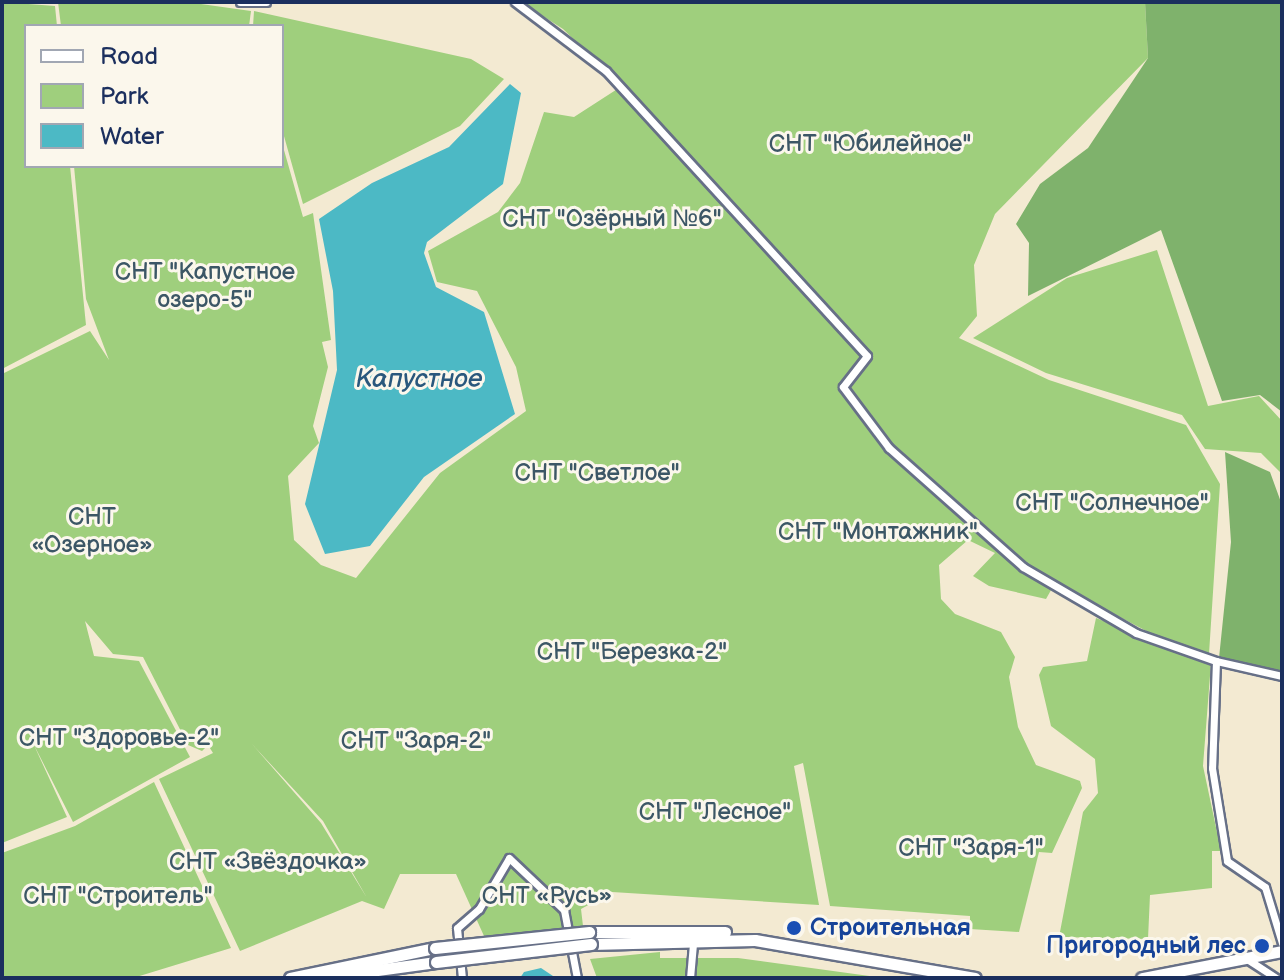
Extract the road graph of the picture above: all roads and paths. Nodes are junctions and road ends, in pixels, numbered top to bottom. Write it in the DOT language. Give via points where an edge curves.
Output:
graph roads {
  1 [pos="240,2"];
  2 [pos="266,2"];
  3 [pos="515,2"];
  4 [pos="1216,661"];
  5 [pos="1282,676"];
  6 [pos="590,938"];
  7 [pos="693,939"];
  8 [pos="1282,943"];
  9 [pos="1282,951"];
  10 [pos="1245,959"];
  11 [pos="957,975"];
  12 [pos="340,976"];
  13 [pos="290,978"];
  14 [pos="319,978"];
  15 [pos="462,978"];
  16 [pos="577,978"];
  17 [pos="690,978"];
  18 [pos="975,978"];
  19 [pos="1142,978"];
  20 [pos="1276,978"];
  1 -- 2 [label="street"];
  3 -- 4 [label="street" via="606,71 867,356 843,387 889,448 1023,567 1136,633"];
  4 -- 5 [label="street"];
  4 -- 8 [label="street" via="1212,768 1227,861 1265,887"];
  6 -- 7 [label="main road"];
  6 -- 11 [label="main road" via="677,929 797,939"];
  6 -- 12 [label="main road, bridge"];
  6 -- 13 [label="main road, bridge" via="435,948"];
  7 -- 11 [label="main road" via="799,945"];
  7 -- 17 [label="street"];
  9 -- 10 [label="main road"];
  10 -- 19 [label="main road"];
  10 -- 20 [label="street"];
  11 -- 18 [label="main road"];
  12 -- 14 [label="main road"];
  15 -- 16 [label="street" via="457,928 479,909 509,858 564,910"];
}
